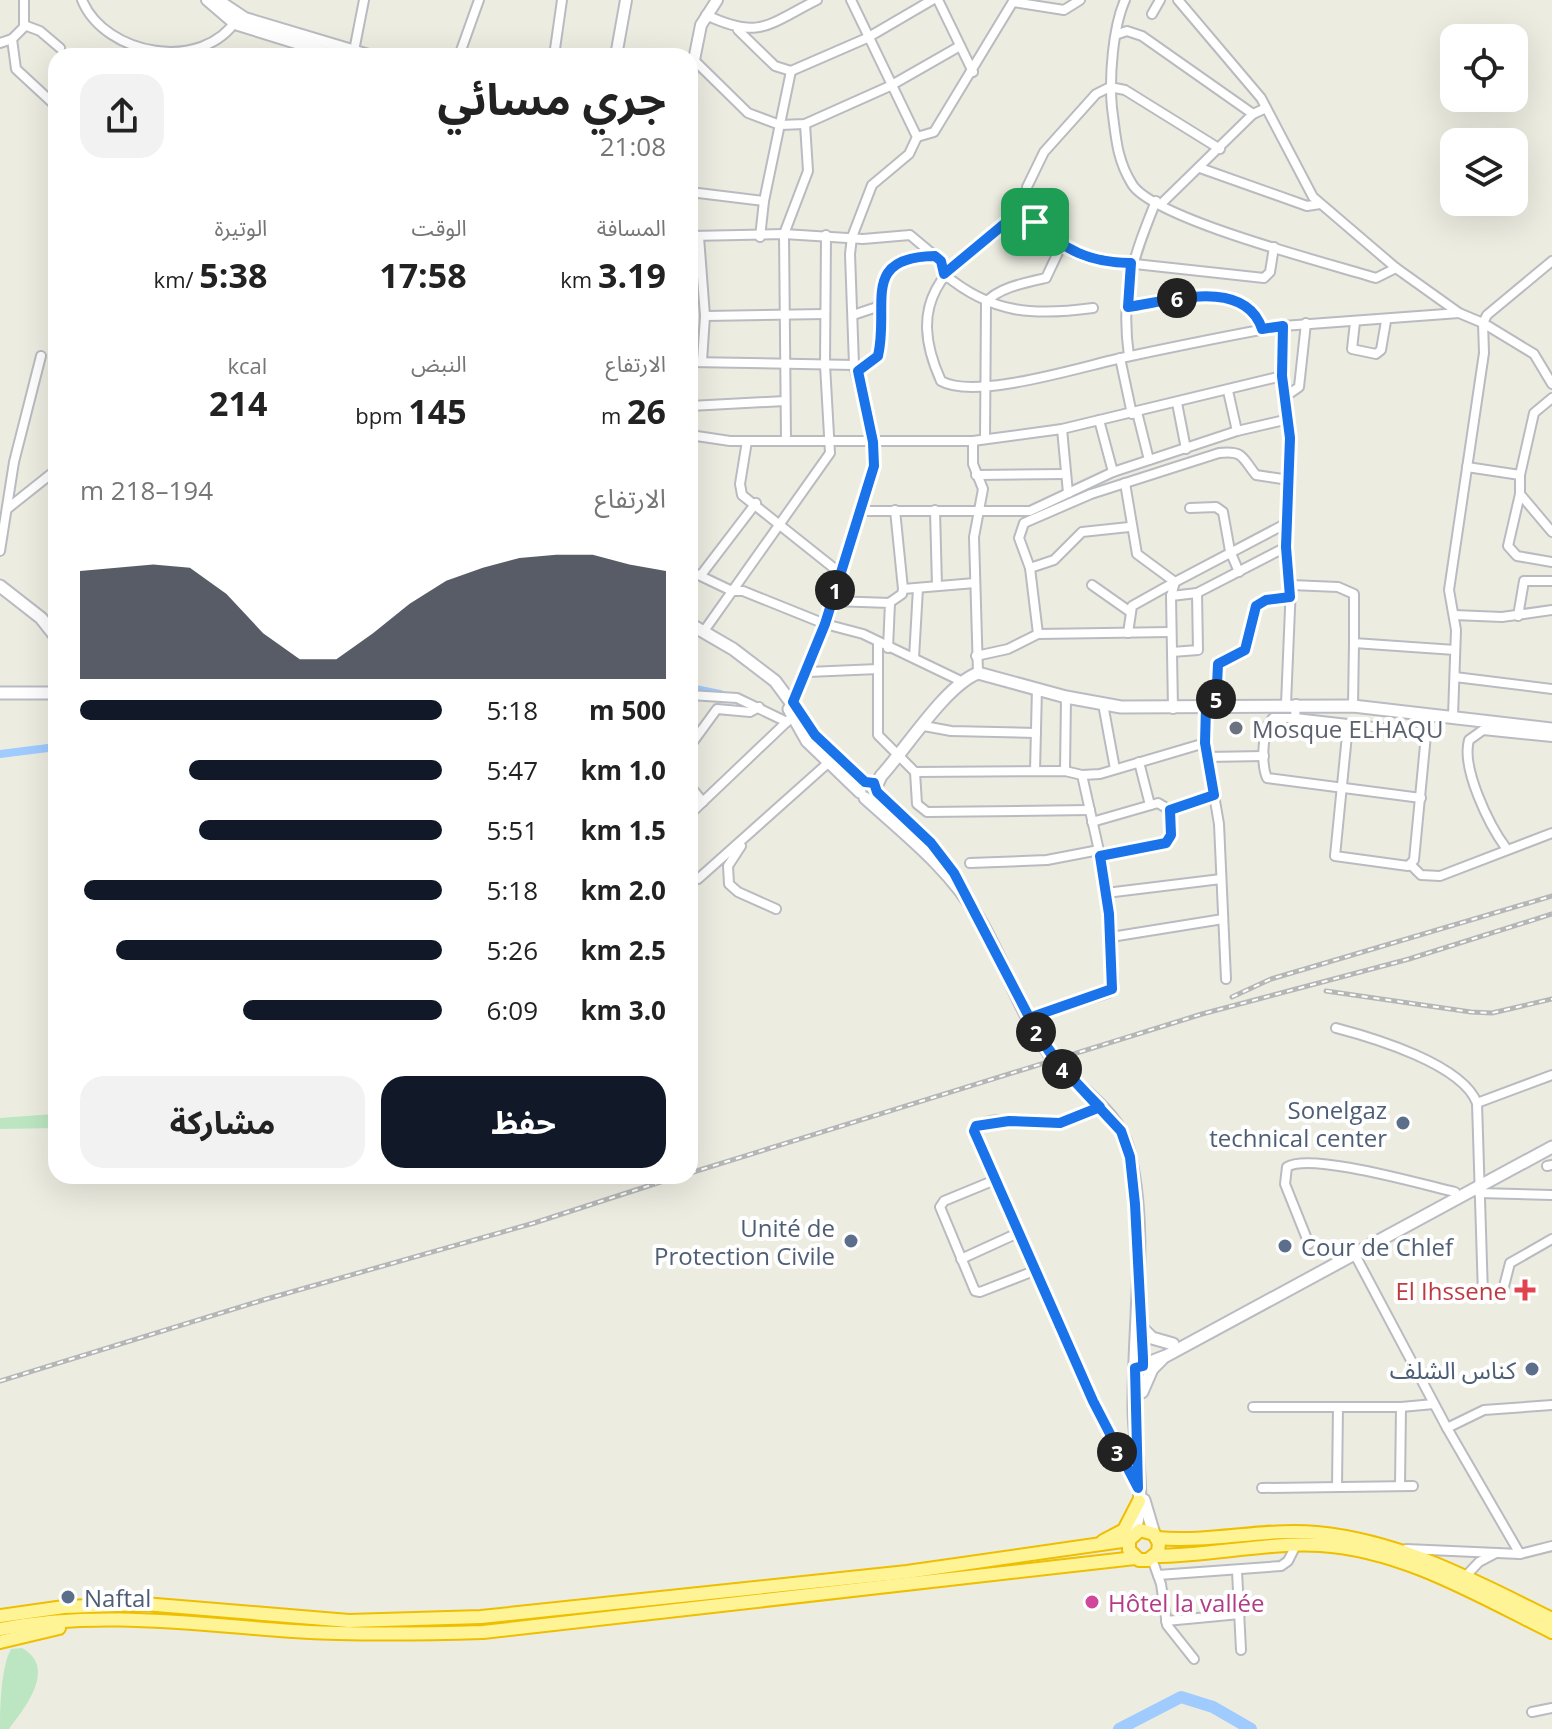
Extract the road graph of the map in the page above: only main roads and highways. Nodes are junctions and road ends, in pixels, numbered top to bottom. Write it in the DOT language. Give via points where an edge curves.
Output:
graph roads {
  1 [pos="0,586"];
  2 [pos="48,627"];
  3 [pos="698,628"];
  4 [pos="0,693"];
  5 [pos="48,693"];
  6 [pos="792,713"];
  7 [pos="1552,729"];
  8 [pos="871,787"];
  9 [pos="1552,1140"];
  10 [pos="1552,1147"];
  11 [pos="1479,1187"];
  12 [pos="1138,1281"];
  13 [pos="1142,1328"];
  14 [pos="1173,1344"];
  15 [pos="1166,1356"];
  16 [pos="1139,1363"];
  17 [pos="1142,1392"];
  18 [pos="1138,1495"];
  19 [pos="1156,1536"];
  20 [pos="1130,1538"];
  21 [pos="1079,1549"];
  22 [pos="1154,1557"];
  23 [pos="1135,1558"];
  24 [pos="1461,1581"];
  25 [pos="0,1616"];
  26 [pos="92,1619"];
  27 [pos="1552,1619"];
  28 [pos="0,1629"];
  29 [pos="1552,1632"];
  30 [pos="0,1642"];
  1 -- 2 [label="main road"];
  3 -- 6 [label="main road" via="783,689"];
  4 -- 5 [label="main road"];
  6 -- 8 [label="main road"];
  6 -- 8 [label="main road" via="799,731 828,763"];
  7 -- 8 [label="main road" via="1353,706 1173,709 1103,704 978,673 963,682"];
  8 -- 12 [label="main road" via="931,843 954,873 1055,1060 1121,1131 1130,1157"];
  9 -- 11 [label="main road"];
  10 -- 11 [label="main road"];
  11 -- 14 [label="main road" via="1455,1192"];
  11 -- 15 [label="main road"];
  12 -- 13 [label="main road"];
  12 -- 16 [label="main road"];
  13 -- 14 [label="main road" via="1152,1338"];
  13 -- 16 [label="main road"];
  14 -- 16 [label="main road"];
  15 -- 16 [label="main road"];
  15 -- 17 [label="main road" via="1152,1369"];
  16 -- 17 [label="main road"];
  16 -- 18 [label="main road"];
  17 -- 19 [label="main road" via="1142,1477 1146,1514"];
  18 -- 20 [label="main road" via="1138,1520"];
  18 -- 21 [label="highway" via="1124,1530"];
  19 -- 20 [label="highway" via="1140,1530"];
  19 -- 22 [label="highway"];
  19 -- 24 [label="highway" via="1195,1540 1316,1533 1397,1549"];
  20 -- 21 [label="highway"];
  20 -- 23 [label="highway"];
  21 -- 25 [label="highway" via="606,1606 408,1621 144,1604"];
  22 -- 23 [label="highway"];
  22 -- 24 [label="highway" via="1296,1545 1356,1549"];
  23 -- 26 [label="highway" via="483,1632 374,1635 151,1618"];
  24 -- 27 [label="highway"];
  24 -- 29 [label="highway"];
  26 -- 28 [label="highway"];
  26 -- 30 [label="highway"];
}
